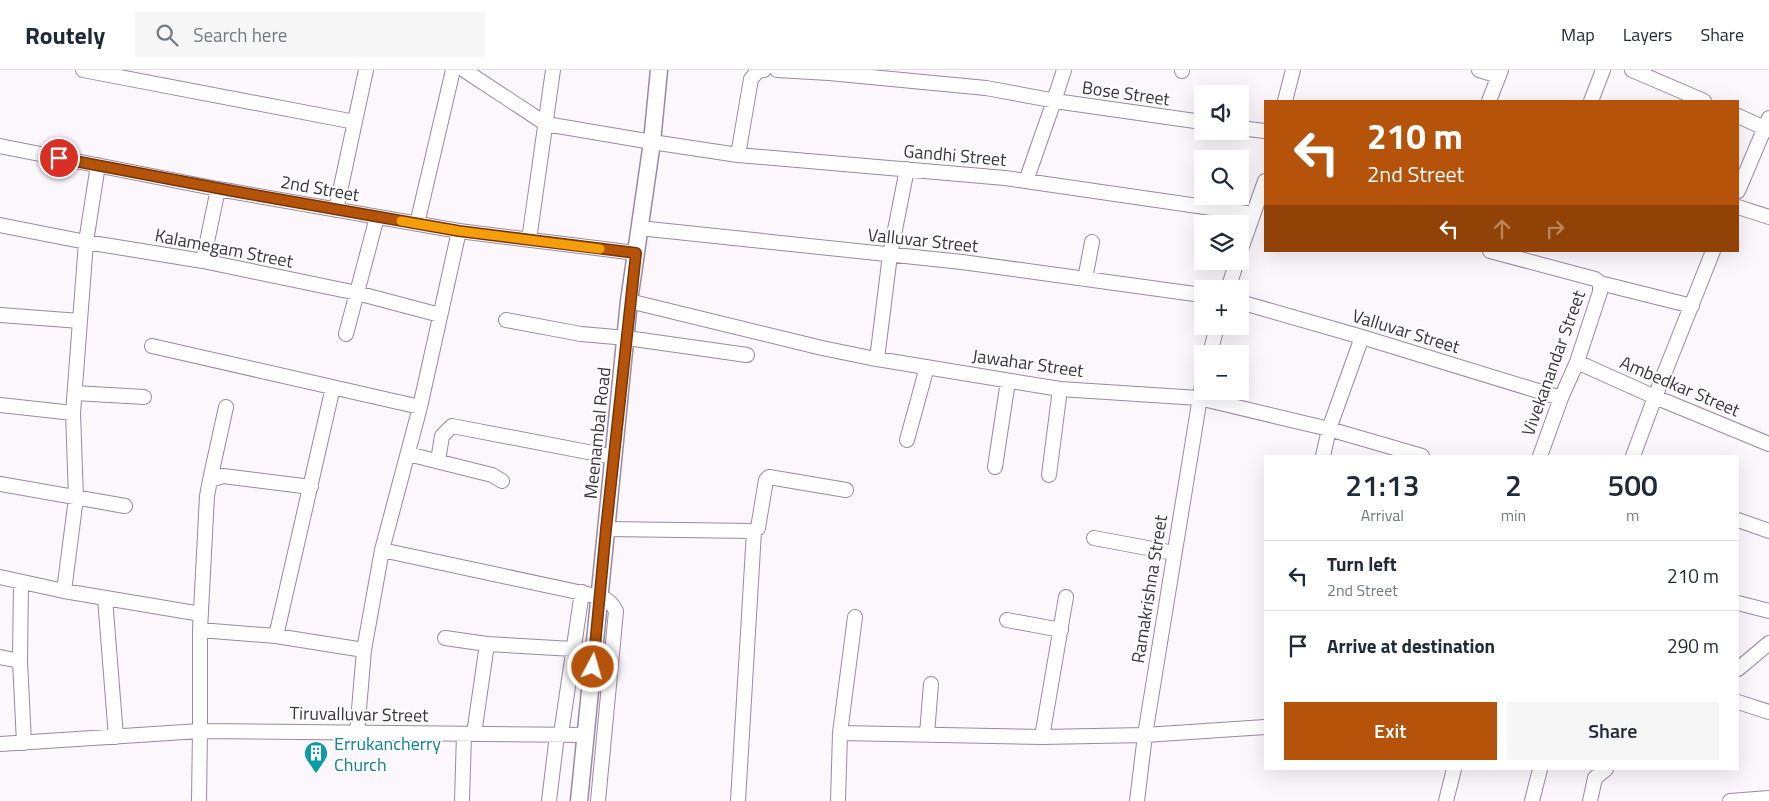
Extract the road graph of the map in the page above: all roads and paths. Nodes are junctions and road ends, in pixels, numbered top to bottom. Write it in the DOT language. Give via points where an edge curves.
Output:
graph roads {
  1 [pos="84,70"];
  2 [pos="366,70"];
  3 [pos="453,70"];
  4 [pos="464,70"];
  5 [pos="553,70"];
  6 [pos="659,70"];
  7 [pos="764,70"];
  8 [pos="777,70"];
  9 [pos="1064,70"];
  10 [pos="1293,70"];
  11 [pos="1479,70"];
  12 [pos="1603,70"];
  13 [pos="1632,70"];
  14 [pos="1500,73"];
  15 [pos="872,74"];
  16 [pos="928,77"];
  17 [pos="1285,100"];
  18 [pos="1489,100"];
  19 [pos="1591,100"];
  20 [pos="1702,100"];
  21 [pos="1054,101"];
  22 [pos="1739,116"];
  23 [pos="1194,121"];
  24 [pos="355,122"];
  25 [pos="546,124"];
  26 [pos="1768,125"];
  27 [pos="1249,129"];
  28 [pos="1264,131"];
  29 [pos="652,142"];
  30 [pos="0,146"];
  31 [pos="738,155"];
  32 [pos="98,165"];
  33 [pos="907,169"];
  34 [pos="1026,181"];
  35 [pos="218,189"];
  36 [pos="1264,189"];
  37 [pos="1739,189"];
  38 [pos="1739,207"];
  39 [pos="336,210"];
  40 [pos="1253,214"];
  41 [pos="376,217"];
  42 [pos="1769,218"];
  43 [pos="417,224"];
  44 [pos="0,225"];
  45 [pos="1249,226"];
  46 [pos="639,228"];
  47 [pos="459,231"];
  48 [pos="530,240"];
  49 [pos="86,242"];
  50 [pos="1092,242"];
  51 [pos="1498,252"];
  52 [pos="1713,252"];
  53 [pos="636,253"];
  54 [pos="890,255"];
  55 [pos="1531,256"];
  56 [pos="204,261"];
  57 [pos="1085,279"];
  58 [pos="1600,283"];
  59 [pos="357,293"];
  60 [pos="1194,294"];
  61 [pos="630,301"];
  62 [pos="1249,305"];
  63 [pos="1692,306"];
  64 [pos="0,315"];
  65 [pos="440,315"];
  66 [pos="506,320"];
  67 [pos="80,321"];
  68 [pos="346,334"];
  69 [pos="1362,337"];
  70 [pos="627,338"];
  71 [pos="152,346"];
  72 [pos="747,355"];
  73 [pos="877,359"];
  74 [pos="1577,362"];
  75 [pos="927,367"];
  76 [pos="1008,380"];
  77 [pos="333,387"];
  78 [pos="1060,389"];
  79 [pos="1194,391"];
  80 [pos="75,393"];
  81 [pos="144,397"];
  82 [pos="1655,397"];
  83 [pos="1561,398"];
  84 [pos="1200,400"];
  85 [pos="1231,400"];
  86 [pos="0,405"];
  87 [pos="226,407"];
  88 [pos="420,407"];
  89 [pos="74,413"];
  90 [pos="1329,429"];
  91 [pos="906,440"];
  92 [pos="1769,444"];
  93 [pos="408,454"];
  94 [pos="1323,455"];
  95 [pos="1414,455"];
  96 [pos="1540,455"];
  97 [pos="1633,455"];
  98 [pos="614,457"];
  99 [pos="438,462"];
  100 [pos="995,467"];
  101 [pos="1049,475"];
  102 [pos="210,480"];
  103 [pos="502,481"];
  104 [pos="0,484"];
  105 [pos="311,487"];
  106 [pos="846,490"];
  107 [pos="76,498"];
  108 [pos="125,506"];
  109 [pos="1739,520"];
  110 [pos="606,529"];
  111 [pos="1769,531"];
  112 [pos="754,532"];
  113 [pos="1094,538"];
  114 [pos="382,550"];
  115 [pos="1174,554"];
  116 [pos="0,577"];
  117 [pos="21,582"];
  118 [pos="64,591"];
  119 [pos="582,592"];
  120 [pos="601,596"];
  121 [pos="1066,597"];
  122 [pos="105,598"];
  123 [pos="1739,603"];
  124 [pos="1769,611"];
  125 [pos="201,614"];
  126 [pos="855,617"];
  127 [pos="1007,620"];
  128 [pos="200,630"];
  129 [pos="1061,630"];
  130 [pos="276,636"];
  131 [pos="445,638"];
  132 [pos="1769,643"];
  133 [pos="487,644"];
  134 [pos="573,649"];
  135 [pos="364,650"];
  136 [pos="0,657"];
  137 [pos="20,661"];
  138 [pos="1739,668"];
  139 [pos="931,684"];
  140 [pos="1739,702"];
  141 [pos="1769,712"];
  142 [pos="1264,727"];
  143 [pos="200,731"];
  144 [pos="356,733"];
  145 [pos="840,733"];
  146 [pos="469,734"];
  147 [pos="559,734"];
  148 [pos="927,734"];
  149 [pos="586,735"];
  150 [pos="1145,735"];
  151 [pos="116,737"];
  152 [pos="1042,737"];
  153 [pos="24,743"];
  154 [pos="0,744"];
  155 [pos="1454,770"];
  156 [pos="1540,770"];
  157 [pos="1605,770"];
  158 [pos="1769,798"];
  159 [pos="200,801"];
  160 [pos="462,801"];
  161 [pos="549,801"];
  162 [pos="579,801"];
  163 [pos="598,801"];
  164 [pos="738,801"];
  165 [pos="838,801"];
  166 [pos="1137,801"];
  167 [pos="1446,801"];
  168 [pos="1532,801"];
  169 [pos="1590,801"];
  170 [pos="1730,801"];
  1 -- 24 [label="street"];
  2 -- 24 [label="street"];
  3 -- 43 [label="street"];
  4 -- 25 [label="street"];
  5 -- 25 [label="street"];
  6 -- 29 [label="main road, Meenambal Road"];
  7 -- 31 [label="street" via="751,78"];
  8 -- 15 [label="street, Bose Street"];
  9 -- 21 [label="street"];
  10 -- 17 [label="street"];
  11 -- 14 [label="street"];
  12 -- 19 [label="street"];
  13 -- 20 [label="street"];
  14 -- 18 [label="street"];
  15 -- 16 [label="street, Bose Street"];
  16 -- 21 [label="street, Bose Street"];
  21 -- 23 [label="street, Bose Street"];
  21 -- 34 [label="street"];
  22 -- 26 [label="street"];
  24 -- 39 [label="street"];
  25 -- 29 [label="street, Gandhi Street"];
  25 -- 48 [label="street"];
  26 -- 37 [label="street"];
  27 -- 28 [label="street"];
  29 -- 31 [label="street, Gandhi Street"];
  29 -- 46 [label="main road, Meenambal Road"];
  30 -- 32 [label="street, 2nd Street"];
  31 -- 33 [label="street, Gandhi Street"];
  32 -- 35 [label="street, 2nd Street"];
  32 -- 49 [label="street"];
  33 -- 34 [label="street, Gandhi Street"];
  33 -- 54 [label="street"];
  34 -- 40 [label="street, Gandhi Street"];
  35 -- 39 [label="street, 2nd Street"];
  35 -- 56 [label="street"];
  36 -- 40 [label="street"];
  38 -- 42 [label="street"];
  39 -- 41 [label="street, 2nd Street"];
  40 -- 45 [label="street"];
  41 -- 43 [label="street, 2nd Street"];
  41 -- 59 [label="street"];
  43 -- 47 [label="street, 2nd Street"];
  44 -- 49 [label="street, Kalamegam Street"];
  46 -- 53 [label="main road, Meenambal Road"];
  46 -- 54 [label="street, Valluvar Street"];
  47 -- 48 [label="street, 2nd Street"];
  47 -- 65 [label="street"];
  48 -- 53 [label="street, 2nd Street"];
  49 -- 56 [label="street, Kalamegam Street"];
  49 -- 67 [label="street"];
  50 -- 57 [label="street"];
  51 -- 55 [label="street"];
  52 -- 63 [label="street"];
  53 -- 61 [label="main road, Meenambal Road"];
  54 -- 57 [label="street, Valluvar Street"];
  54 -- 73 [label="street"];
  55 -- 58 [label="street"];
  56 -- 59 [label="street, Kalamegam Street"];
  57 -- 60 [label="street, Valluvar Street"];
  58 -- 63 [label="street"];
  58 -- 74 [label="street, Vivekanandar Street" via="1600,292"];
  59 -- 65 [label="street, Kalamegam Street"];
  59 -- 68 [label="street"];
  61 -- 70 [label="main road, Meenambal Road"];
  61 -- 73 [label="street, Jawahar Street"];
  62 -- 69 [label="street, Valluvar Street"];
  63 -- 82 [label="street"];
  64 -- 67 [label="street"];
  65 -- 88 [label="street"];
  66 -- 70 [label="street" via="581,334"];
  67 -- 80 [label="street"];
  69 -- 83 [label="street, Valluvar Street"];
  69 -- 90 [label="street"];
  70 -- 72 [label="street"];
  70 -- 98 [label="main road, Meenambal Road"];
  71 -- 77 [label="street"];
  73 -- 75 [label="street, Jawahar Street"];
  74 -- 82 [label="street, Ambedkar Street"];
  74 -- 83 [label="street, Vivekanandar Street"];
  75 -- 76 [label="street, Jawahar Street"];
  75 -- 91 [label="street"];
  76 -- 78 [label="street, Jawahar Street"];
  76 -- 100 [label="street"];
  77 -- 88 [label="street"];
  77 -- 105 [label="street"];
  78 -- 79 [label="street, Jawahar Street"];
  78 -- 101 [label="street"];
  80 -- 81 [label="street"];
  80 -- 89 [label="street"];
  82 -- 92 [label="street, Ambedkar Street"];
  82 -- 97 [label="street"];
  83 -- 96 [label="street, Vivekanandar Street"];
  84 -- 115 [label="street, Ramakrishna Street"];
  85 -- 90 [label="street, Jawahar Street"];
  86 -- 89 [label="street"];
  87 -- 102 [label="street"];
  88 -- 93 [label="street"];
  89 -- 107 [label="street"];
  90 -- 94 [label="street"];
  90 -- 95 [label="street, Jawahar Street"];
  93 -- 99 [label="street"];
  93 -- 114 [label="street"];
  98 -- 99 [label="street" via="452,426 442,436"];
  98 -- 110 [label="main road, Meenambal Road"];
  99 -- 103 [label="street" via="492,475"];
  102 -- 105 [label="street" via="223,476"];
  102 -- 125 [label="street"];
  104 -- 107 [label="street"];
  105 -- 130 [label="street"];
  106 -- 112 [label="street" via="769,477 758,528"];
  107 -- 108 [label="street"];
  107 -- 118 [label="street"];
  109 -- 111 [label="street"];
  110 -- 112 [label="street"];
  110 -- 120 [label="main road, Meenambal Road"];
  112 -- 164 [label="street"];
  113 -- 115 [label="street"];
  114 -- 119 [label="street"];
  114 -- 135 [label="street"];
  115 -- 150 [label="street, Ramakrishna Street"];
  116 -- 117 [label="street"];
  117 -- 118 [label="street"];
  117 -- 137 [label="street"];
  118 -- 122 [label="street"];
  119 -- 120 [label="street"];
  119 -- 134 [label="street"];
  120 -- 149 [label="main road, Meenambal Road"];
  120 -- 163 [label="street" via="616,610"];
  121 -- 129 [label="street"];
  122 -- 125 [label="street"];
  122 -- 151 [label="street"];
  123 -- 124 [label="street"];
  125 -- 128 [label="street"];
  126 -- 145 [label="street"];
  127 -- 129 [label="street"];
  128 -- 130 [label="street"];
  128 -- 143 [label="street"];
  129 -- 152 [label="street"];
  130 -- 135 [label="street"];
  131 -- 133 [label="street"];
  132 -- 138 [label="street"];
  133 -- 134 [label="street"];
  133 -- 146 [label="street"];
  134 -- 147 [label="street"];
  135 -- 144 [label="street"];
  136 -- 137 [label="street"];
  137 -- 153 [label="street"];
  139 -- 148 [label="street"];
  140 -- 141 [label="street"];
  142 -- 150 [label="street"];
  143 -- 144 [label="street, Tiruvalluvar Street"];
  143 -- 151 [label="street, Tiruvalluvar Street"];
  143 -- 159 [label="street"];
  144 -- 146 [label="street, Tiruvalluvar Street"];
  145 -- 148 [label="street"];
  145 -- 165 [label="street"];
  146 -- 147 [label="street, Tiruvalluvar Street"];
  146 -- 160 [label="street"];
  147 -- 149 [label="street, Tiruvalluvar Street"];
  147 -- 161 [label="street"];
  148 -- 152 [label="street"];
  149 -- 162 [label="main road, Meenambal Road"];
  150 -- 152 [label="street"];
  150 -- 166 [label="street, Ramakrishna Street"];
  151 -- 153 [label="street, Tiruvalluvar Street"];
  153 -- 154 [label="street, Tiruvalluvar Street"];
  155 -- 167 [label="street"];
  156 -- 168 [label="street"];
  157 -- 169 [label="street" via="1595,778"];
  158 -- 170 [label="street"];
}
